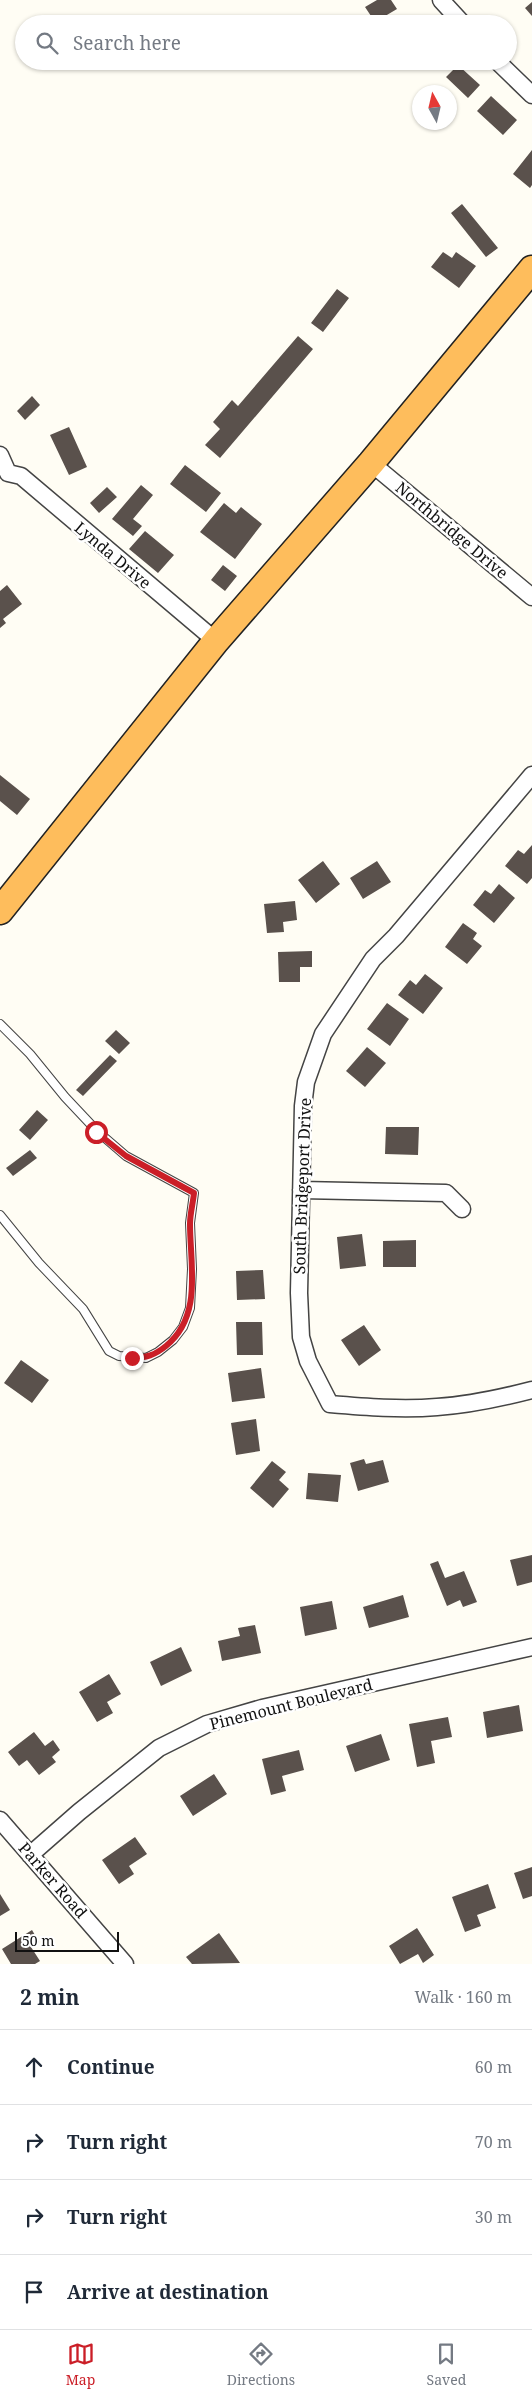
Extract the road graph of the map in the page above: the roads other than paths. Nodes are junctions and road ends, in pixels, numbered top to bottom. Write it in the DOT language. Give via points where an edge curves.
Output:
graph roads {
  1 [pos="441,0"];
  2 [pos="455,15"];
  3 [pos="506,70"];
  4 [pos="532,95"];
  5 [pos="532,269"];
  6 [pos="0,455"];
  7 [pos="371,464"];
  8 [pos="4,475"];
  9 [pos="532,597"];
  10 [pos="216,641"];
  11 [pos="532,775"];
  12 [pos="0,911"];
  13 [pos="0,1024"];
  14 [pos="300,1190"];
  15 [pos="462,1208"];
  16 [pos="0,1215"];
  17 [pos="532,1390"];
  18 [pos="532,1647"];
  19 [pos="0,1820"];
  20 [pos="30,1855"];
  21 [pos="125,1964"];
  1 -- 2 [label="street"];
  3 -- 4 [label="street"];
  5 -- 7 [label="highway"];
  6 -- 8 [label="street, Lynda Drive"];
  7 -- 9 [label="street, Northbridge Drive"];
  7 -- 10 [label="highway"];
  8 -- 10 [label="street, Lynda Drive" via="21,476"];
  10 -- 12 [label="highway"];
  11 -- 14 [label="street, South Bridgeport Drive" via="373,959 323,1034 306,1082"];
  13 -- 16 [label="lane" via="96,1132 126,1156 194,1193 190,1222 190,1308 183,1327 173,1340 146,1358 119,1356 109,1351 83,1309"];
  14 -- 15 [label="street" via="446,1192"];
  14 -- 17 [label="street, South Bridgeport Drive" via="301,1337 308,1361 330,1404 437,1407"];
  18 -- 20 [label="street, Pinemount Boulevard" via="262,1708 206,1724 159,1748"];
  19 -- 20 [label="street, Parker Road"];
  20 -- 21 [label="street, Parker Road"];
}
